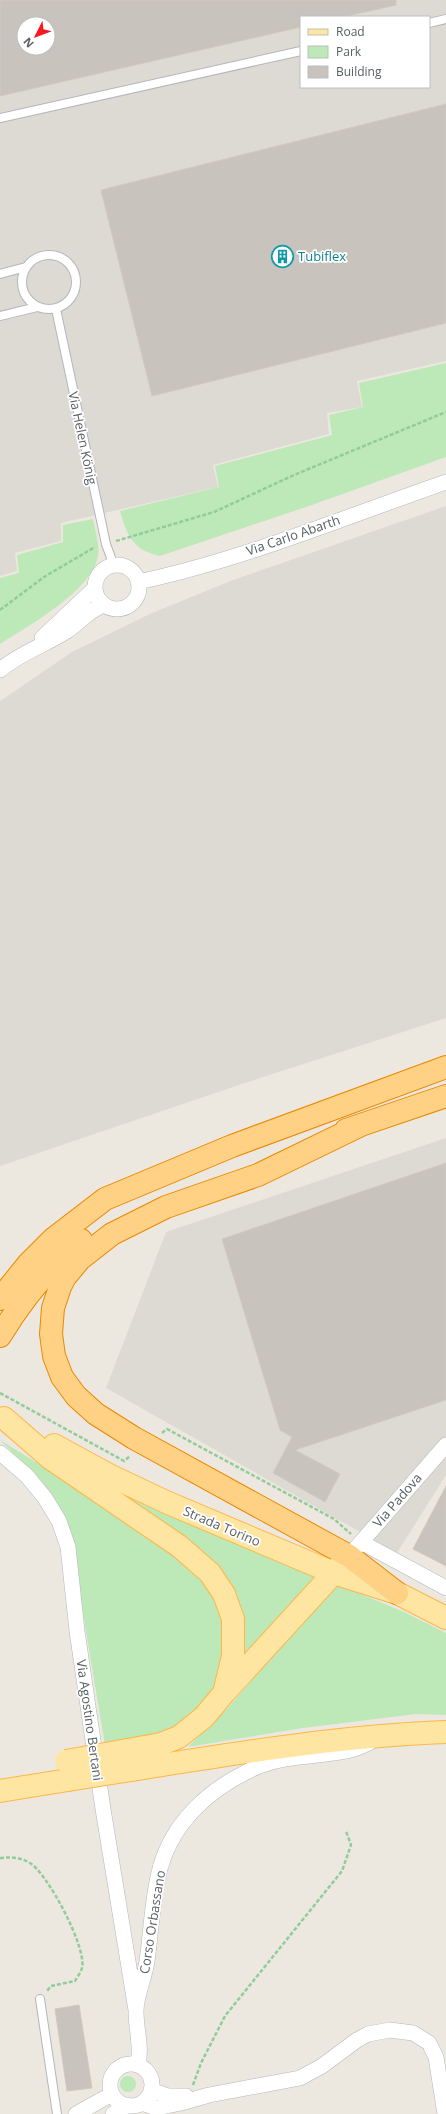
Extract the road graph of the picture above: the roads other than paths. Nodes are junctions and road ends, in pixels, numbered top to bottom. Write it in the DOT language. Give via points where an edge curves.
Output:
graph roads {
  1 [pos="446,19"];
  2 [pos="430,23"];
  3 [pos="300,51"];
  4 [pos="0,118"];
  5 [pos="26,268"];
  6 [pos="0,274"];
  7 [pos="37,307"];
  8 [pos="56,309"];
  9 [pos="0,316"];
  10 [pos="446,482"];
  11 [pos="114,566"];
  12 [pos="138,582"];
  13 [pos="95,588"];
  14 [pos="104,605"];
  15 [pos="25,653"];
  16 [pos="0,670"];
  17 [pos="444,1069"];
  18 [pos="446,1096"];
  19 [pos="361,1125"];
  20 [pos="0,1300"];
  21 [pos="0,1336"];
  22 [pos="2,1417"];
  23 [pos="446,1445"];
  24 [pos="0,1452"];
  25 [pos="355,1549"];
  26 [pos="334,1573"];
  27 [pos="446,1588"];
  28 [pos="397,1593"];
  29 [pos="446,1618"];
  30 [pos="224,1693"];
  31 [pos="446,1732"];
  32 [pos="390,1734"];
  33 [pos="124,1761"];
  34 [pos="0,1791"];
  35 [pos="40,1999"];
  36 [pos="136,2010"];
  37 [pos="138,2065"];
  38 [pos="151,2090"];
  39 [pos="112,2094"];
  40 [pos="209,2095"];
  41 [pos="135,2104"];
  42 [pos="57,2114"];
  43 [pos="76,2114"];
  44 [pos="113,2114"];
  45 [pos="445,2114"];
  1 -- 2 [label="lane"];
  3 -- 4 [label="lane"];
  5 -- 6 [label="lane"];
  5 -- 7 [label="lane" via="22,276 24,294"];
  5 -- 8 [label="lane" via="32,261 49,255 65,261 71,267 75,279 74,292 64,305"];
  7 -- 8 [label="lane" via="46,310"];
  7 -- 9 [label="lane"];
  8 -- 11 [label="lane, Via Helen König" via="106,544"];
  10 -- 12 [label="street, Via Carlo Abarth" via="238,554 167,576"];
  11 -- 12 [label="street" via="126,568"];
  11 -- 13 [label="street" via="108,567 98,576"];
  12 -- 14 [label="street" via="136,597 126,607 118,609"];
  13 -- 14 [label="street" via="99,601"];
  13 -- 15 [label="street"];
  14 -- 15 [label="street" via="97,607 66,632"];
  15 -- 16 [label="street"];
  17 -- 20 [label="highway" via="232,1146 105,1199 53,1238 28,1264"];
  18 -- 19 [label="highway"];
  19 -- 21 [label="highway" via="130,1208 68,1250 32,1289"];
  19 -- 25 [label="highway" via="258,1175 155,1212 112,1234 89,1250 69,1273 56,1298 51,1321 52,1346 58,1367 69,1388 86,1406 134,1438"];
  22 -- 26 [label="main road, Strada Torino" via="109,1475 166,1502"];
  22 -- 30 [label="main road" via="50,1458 174,1542 210,1573 224,1594 233,1619 233,1656"];
  23 -- 25 [label="street, Via Padova"];
  24 -- 36 [label="street, Via Agostino Bertani" via="27,1476 45,1498 59,1521 68,1547 77,1631"];
  25 -- 26 [label="main road"];
  25 -- 27 [label="street"];
  25 -- 28 [label="highway"];
  26 -- 28 [label="main road, Strada Torino"];
  26 -- 30 [label="main road"];
  28 -- 29 [label="main road, Strada Torino"];
  30 -- 33 [label="main road" via="204,1717 179,1737"];
  31 -- 32 [label="main road, Corso Orbassano"];
  32 -- 33 [label="main road, Corso Orbassano"];
  32 -- 36 [label="street, Corso Orbassano" via="348,1751 285,1759 259,1766 220,1785 188,1815 164,1856 158,1876 147,1962"];
  33 -- 34 [label="main road, Corso Orbassano, bridge" via="67,1770 22,1787"];
  35 -- 42 [label="lane"];
  36 -- 37 [label="street, Corso Orbassano" via="141,2050"];
  37 -- 38 [label="street" via="148,2073"];
  37 -- 39 [label="street" via="123,2065 116,2069 111,2076"];
  38 -- 40 [label="street" via="168,2096"];
  38 -- 41 [label="street"];
  39 -- 41 [label="street" via="118,2102"];
  39 -- 43 [label="street"];
  40 -- 41 [label="street" via="156,2108"];
  40 -- 45 [label="street" via="300,2078 317,2070 357,2040 379,2031 390,2030 413,2033 429,2043 436,2057"];
  41 -- 44 [label="street"];
}
